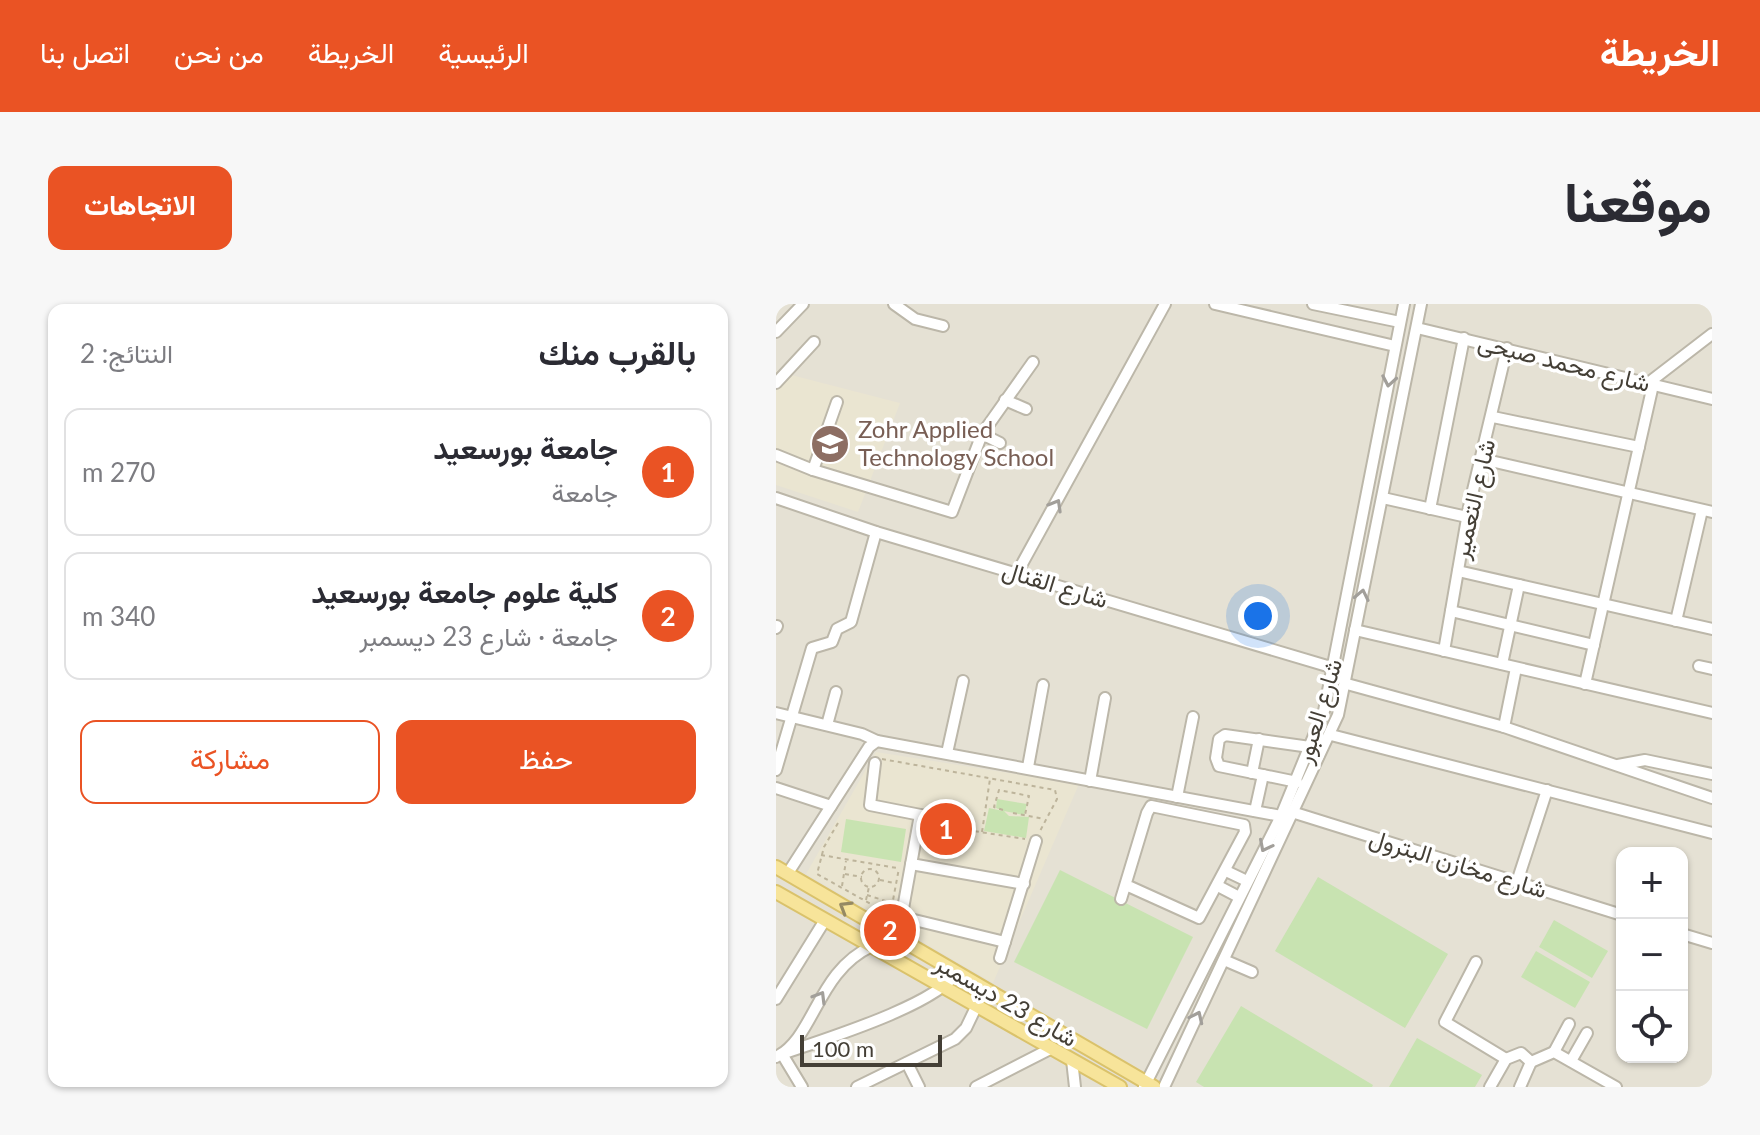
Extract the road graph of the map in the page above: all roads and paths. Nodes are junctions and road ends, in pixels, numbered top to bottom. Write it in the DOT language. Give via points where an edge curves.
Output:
graph roads {
  1 [pos="803,304"];
  2 [pos="894,304"];
  3 [pos="1165,304"];
  4 [pos="1215,304"];
  5 [pos="1313,304"];
  6 [pos="1404,304"];
  7 [pos="1421,304"];
  8 [pos="1400,322"];
  9 [pos="943,326"];
  10 [pos="1417,328"];
  11 [pos="776,332"];
  12 [pos="1712,334"];
  13 [pos="1464,338"];
  14 [pos="814,342"];
  15 [pos="1395,346"];
  16 [pos="1507,348"];
  17 [pos="1033,362"];
  18 [pos="776,383"];
  19 [pos="1650,384"];
  20 [pos="1712,399"];
  21 [pos="1005,400"];
  22 [pos="837,402"];
  23 [pos="1026,409"];
  24 [pos="1493,417"];
  25 [pos="982,434"];
  26 [pos="1000,443"];
  27 [pos="1639,447"];
  28 [pos="776,455"];
  29 [pos="1482,459"];
  30 [pos="813,470"];
  31 [pos="1371,479"];
  32 [pos="1386,482"];
  33 [pos="964,483"];
  34 [pos="975,489"];
  35 [pos="1629,493"];
  36 [pos="776,498"];
  37 [pos="1383,498"];
  38 [pos="1430,509"];
  39 [pos="1707,511"];
  40 [pos="1365,516"];
  41 [pos="1467,517"];
  42 [pos="1379,519"];
  43 [pos="876,532"];
  44 [pos="1458,571"];
  45 [pos="1017,573"];
  46 [pos="1519,585"];
  47 [pos="1603,603"];
  48 [pos="1451,611"];
  49 [pos="1676,621"];
  50 [pos="1511,625"];
  51 [pos="1712,629"];
  52 [pos="1355,630"];
  53 [pos="1594,645"];
  54 [pos="1444,651"];
  55 [pos="1502,664"];
  56 [pos="1699,666"];
  57 [pos="1334,668"];
  58 [pos="1516,668"];
  59 [pos="1712,669"];
  60 [pos="963,681"];
  61 [pos="1347,684"];
  62 [pos="1585,684"];
  63 [pos="1043,685"];
  64 [pos="836,692"];
  65 [pos="1105,698"];
  66 [pos="776,713"];
  67 [pos="1712,713"];
  68 [pos="791,717"];
  69 [pos="1193,717"];
  70 [pos="827,725"];
  71 [pos="1504,727"];
  72 [pos="1331,735"];
  73 [pos="1259,739"];
  74 [pos="877,741"];
  75 [pos="1310,747"];
  76 [pos="947,753"];
  77 [pos="875,763"];
  78 [pos="1618,765"];
  79 [pos="1028,767"];
  80 [pos="776,770"];
  81 [pos="1258,774"];
  82 [pos="1712,774"];
  83 [pos="990,778"];
  84 [pos="1090,781"];
  85 [pos="1297,782"];
  86 [pos="776,788"];
  87 [pos="1547,790"];
  88 [pos="1177,797"];
  89 [pos="1712,798"];
  90 [pos="831,806"];
  91 [pos="1003,810"];
  92 [pos="1255,811"];
  93 [pos="1013,813"];
  94 [pos="1295,813"];
  95 [pos="920,815"];
  96 [pos="1025,815"];
  97 [pos="1281,816"];
  98 [pos="941,819"];
  99 [pos="1045,819"];
  100 [pos="838,823"];
  101 [pos="967,830"];
  102 [pos="982,832"];
  103 [pos="1712,833"];
  104 [pos="1036,841"];
  105 [pos="821,855"];
  106 [pos="846,860"];
  107 [pos="873,864"];
  108 [pos="776,867"];
  109 [pos="907,867"];
  110 [pos="872,869"];
  111 [pos="1226,871"];
  112 [pos="788,873"];
  113 [pos="844,874"];
  114 [pos="862,877"];
  115 [pos="879,880"];
  116 [pos="1247,881"];
  117 [pos="1517,882"];
  118 [pos="902,884"];
  119 [pos="1024,884"];
  120 [pos="1126,885"];
  121 [pos="1218,886"];
  122 [pos="869,887"];
  123 [pos="842,888"];
  124 [pos="776,892"];
  125 [pos="867,895"];
  126 [pos="1239,897"];
  127 [pos="1121,899"];
  128 [pos="866,901"];
  129 [pos="893,903"];
  130 [pos="1616,913"];
  131 [pos="825,920"];
  132 [pos="900,922"];
  133 [pos="1226,924"];
  134 [pos="1238,930"];
  135 [pos="1688,936"];
  136 [pos="1005,942"];
  137 [pos="1712,943"];
  138 [pos="872,946"];
  139 [pos="1000,958"];
  140 [pos="1224,960"];
  141 [pos="1476,962"];
  142 [pos="957,972"];
  143 [pos="1252,972"];
  144 [pos="945,987"];
  145 [pos="776,999"];
  146 [pos="977,1005"];
  147 [pos="1569,1024"];
  148 [pos="1587,1033"];
  149 [pos="1052,1048"];
  150 [pos="1554,1052"];
  151 [pos="779,1056"];
  152 [pos="1506,1059"];
  153 [pos="1072,1060"];
  154 [pos="1571,1061"];
  155 [pos="1531,1062"];
  156 [pos="907,1063"];
  157 [pos="1148,1086"];
  158 [pos="1612,1086"];
  159 [pos="802,1087"];
  160 [pos="857,1087"];
  161 [pos="919,1087"];
  162 [pos="976,1087"];
  163 [pos="1075,1087"];
  164 [pos="1120,1087"];
  165 [pos="1164,1087"];
  166 [pos="1490,1087"];
  167 [pos="1520,1087"];
  1 -- 11 [label="street"];
  2 -- 9 [label="street" via="915,319"];
  45 -- 3 [label="street, one-way"];
  4 -- 15 [label="street"];
  5 -- 8 [label="street"];
  6 -- 8 [label="street, شارع العبور"];
  7 -- 10 [label="street, شارع العبور"];
  8 -- 15 [label="street, شارع العبور"];
  10 -- 13 [label="street, شارع محمد صبحى"];
  10 -- 32 [label="street, شارع العبور"];
  12 -- 19 [label="street"];
  13 -- 16 [label="street, شارع محمد صبحى"];
  13 -- 38 [label="street"];
  14 -- 18 [label="street"];
  15 -- 31 [label="street, شارع العبور, one-way"];
  16 -- 19 [label="street, شارع محمد صبحى"];
  16 -- 24 [label="street, شارع التعمير"];
  17 -- 21 [label="street"];
  19 -- 20 [label="street, شارع محمد صبحى"];
  19 -- 27 [label="street"];
  21 -- 23 [label="street"];
  21 -- 25 [label="street"];
  22 -- 30 [label="street"];
  24 -- 27 [label="street"];
  24 -- 29 [label="street, شارع التعمير"];
  25 -- 26 [label="street"];
  25 -- 33 [label="street"];
  27 -- 35 [label="street"];
  28 -- 30 [label="street"];
  29 -- 35 [label="street"];
  29 -- 41 [label="street, شارع التعمير"];
  30 -- 33 [label="street" via="947,513 955,508"];
  31 -- 32 [label="street" via="1378,485"];
  31 -- 40 [label="street, شارع العبور"];
  32 -- 37 [label="street, شارع العبور"];
  33 -- 34 [label="street"];
  35 -- 39 [label="street"];
  35 -- 47 [label="street"];
  36 -- 43 [label="street, شارع القنال"];
  37 -- 38 [label="street"];
  37 -- 42 [label="street, شارع العبور"];
  38 -- 41 [label="street"];
  39 -- 49 [label="street"];
  40 -- 42 [label="street"];
  40 -- 57 [label="street, شارع العبور"];
  41 -- 44 [label="street, شارع التعمير"];
  52 -- 42 [label="street, شارع العبور, one-way"];
  43 -- 45 [label="street, شارع القنال"];
  43 -- 68 [label="street" via="851,622 837,629 832,642 812,648"];
  44 -- 46 [label="street"];
  44 -- 48 [label="street, شارع التعمير"];
  45 -- 57 [label="street, شارع القنال"];
  46 -- 47 [label="street"];
  46 -- 50 [label="street"];
  47 -- 49 [label="street"];
  47 -- 53 [label="street"];
  48 -- 50 [label="street"];
  48 -- 54 [label="street, شارع التعمير"];
  49 -- 51 [label="street"];
  50 -- 53 [label="street"];
  50 -- 55 [label="street"];
  52 -- 54 [label="street"];
  52 -- 61 [label="street, شارع العبور"];
  53 -- 62 [label="street"];
  54 -- 55 [label="street"];
  55 -- 58 [label="street"];
  56 -- 59 [label="street"];
  57 -- 75 [label="street, شارع العبور"];
  58 -- 62 [label="street"];
  58 -- 71 [label="street"];
  60 -- 76 [label="street"];
  61 -- 71 [label="street"];
  61 -- 72 [label="street, شارع العبور"];
  62 -- 67 [label="street"];
  63 -- 79 [label="street"];
  64 -- 70 [label="street"];
  65 -- 84 [label="street"];
  66 -- 68 [label="street"];
  68 -- 70 [label="street"];
  68 -- 80 [label="street"];
  69 -- 88 [label="street"];
  70 -- 74 [label="street"];
  71 -- 78 [label="street"];
  72 -- 87 [label="street"];
  72 -- 94 [label="street, شارع العبور"];
  73 -- 75 [label="street"];
  73 -- 81 [label="street"];
  73 -- 81 [label="street" via="1225,735 1218,741 1216,758 1219,766"];
  74 -- 76 [label="street"];
  74 -- 90 [label="street"];
  75 -- 85 [label="street, شارع العبور"];
  76 -- 79 [label="street"];
  77 -- 83 [label="path" via="883,759"];
  77 -- 95 [label="street" via="870,805"];
  78 -- 82 [label="street" via="1645,760"];
  78 -- 89 [label="street"];
  79 -- 84 [label="street"];
  81 -- 85 [label="street"];
  81 -- 92 [label="street"];
  83 -- 99 [label="path" via="1055,790 1057,799"];
  83 -- 102 [label="path"];
  84 -- 88 [label="street"];
  85 -- 97 [label="street, شارع العبور"];
  86 -- 90 [label="street"];
  87 -- 103 [label="street"];
  87 -- 117 [label="street"];
  88 -- 92 [label="street"];
  90 -- 112 [label="street"];
  91 -- 96 [label="path" via="994,807 999,790 1029,796"];
  92 -- 97 [label="street"];
  93 -- 96 [label="path"];
  94 -- 117 [label="street, شارع مخازن البترول"];
  94 -- 134 [label="street, شارع العبور"];
  95 -- 98 [label="street"];
  95 -- 109 [label="street"];
  96 -- 99 [label="path"];
  97 -- 116 [label="street, شارع العبور, one-way"];
  99 -- 104 [label="path"];
  100 -- 105 [label="path"];
  101 -- 102 [label="path"];
  102 -- 104 [label="path"];
  104 -- 119 [label="street"];
  105 -- 106 [label="path"];
  105 -- 123 [label="path" via="817,874"];
  106 -- 107 [label="path"];
  106 -- 113 [label="path"];
  107 -- 109 [label="path"];
  107 -- 110 [label="path"];
  108 -- 112 [label="main road, شارع 23 ديسمبر"];
  109 -- 118 [label="street"];
  109 -- 118 [label="path"];
  109 -- 119 [label="street"];
  110 -- 114 [label="path" via="865,869"];
  110 -- 115 [label="path"];
  111 -- 116 [label="street"];
  111 -- 120 [label="street" via="1244,825 1156,805 1147,813"];
  111 -- 121 [label="street"];
  132 -- 112 [label="main road, شارع 23 ديسمبر, one-way"];
  113 -- 114 [label="path"];
  113 -- 123 [label="path"];
  114 -- 122 [label="path"];
  115 -- 118 [label="path"];
  115 -- 122 [label="path"];
  116 -- 126 [label="street, شارع العبور"];
  117 -- 130 [label="street, شارع مخازن البترول"];
  118 -- 129 [label="path"];
  118 -- 132 [label="street"];
  119 -- 136 [label="street"];
  120 -- 121 [label="street" via="1196,919"];
  120 -- 127 [label="street"];
  121 -- 126 [label="street"];
  122 -- 125 [label="path"];
  123 -- 128 [label="path"];
  124 -- 131 [label="main road, شارع 23 ديسمبر"];
  125 -- 128 [label="path"];
  125 -- 129 [label="path"];
  126 -- 133 [label="street, شارع العبور"];
  128 -- 129 [label="path" via="887,913"];
  129 -- 132 [label="path"];
  131 -- 138 [label="main road, شارع 23 ديسمبر"];
  131 -- 145 [label="street"];
  132 -- 136 [label="street"];
  132 -- 142 [label="main road, شارع 23 ديسمبر"];
  133 -- 134 [label="street"];
  133 -- 157 [label="street, شارع العبور"];
  134 -- 140 [label="street, شارع العبور"];
  135 -- 137 [label="street"];
  136 -- 139 [label="street"];
  138 -- 144 [label="main road, شارع 23 ديسمبر"];
  151 -- 138 [label="street, one-way" via="837,972"];
  140 -- 143 [label="street"];
  165 -- 140 [label="street, شارع العبور, one-way"];
  141 -- 152 [label="street" via="1445,1022"];
  142 -- 144 [label="street"];
  142 -- 157 [label="main road, شارع 23 ديسمبر"];
  144 -- 146 [label="main road, شارع 23 ديسمبر"];
  144 -- 151 [label="street"];
  146 -- 149 [label="main road, شارع 23 ديسمبر"];
  146 -- 156 [label="street" via="955,1039"];
  147 -- 150 [label="street"];
  148 -- 154 [label="street"];
  149 -- 153 [label="main road, شارع 23 ديسمبر"];
  149 -- 162 [label="street"];
  150 -- 154 [label="street"];
  150 -- 155 [label="street"];
  151 -- 159 [label="street"];
  152 -- 155 [label="street" via="1521,1053"];
  152 -- 166 [label="street"];
  153 -- 163 [label="street"];
  153 -- 164 [label="main road, شارع 23 ديسمبر"];
  154 -- 158 [label="street"];
  155 -- 167 [label="street"];
  156 -- 160 [label="street"];
  156 -- 161 [label="street"];
}
